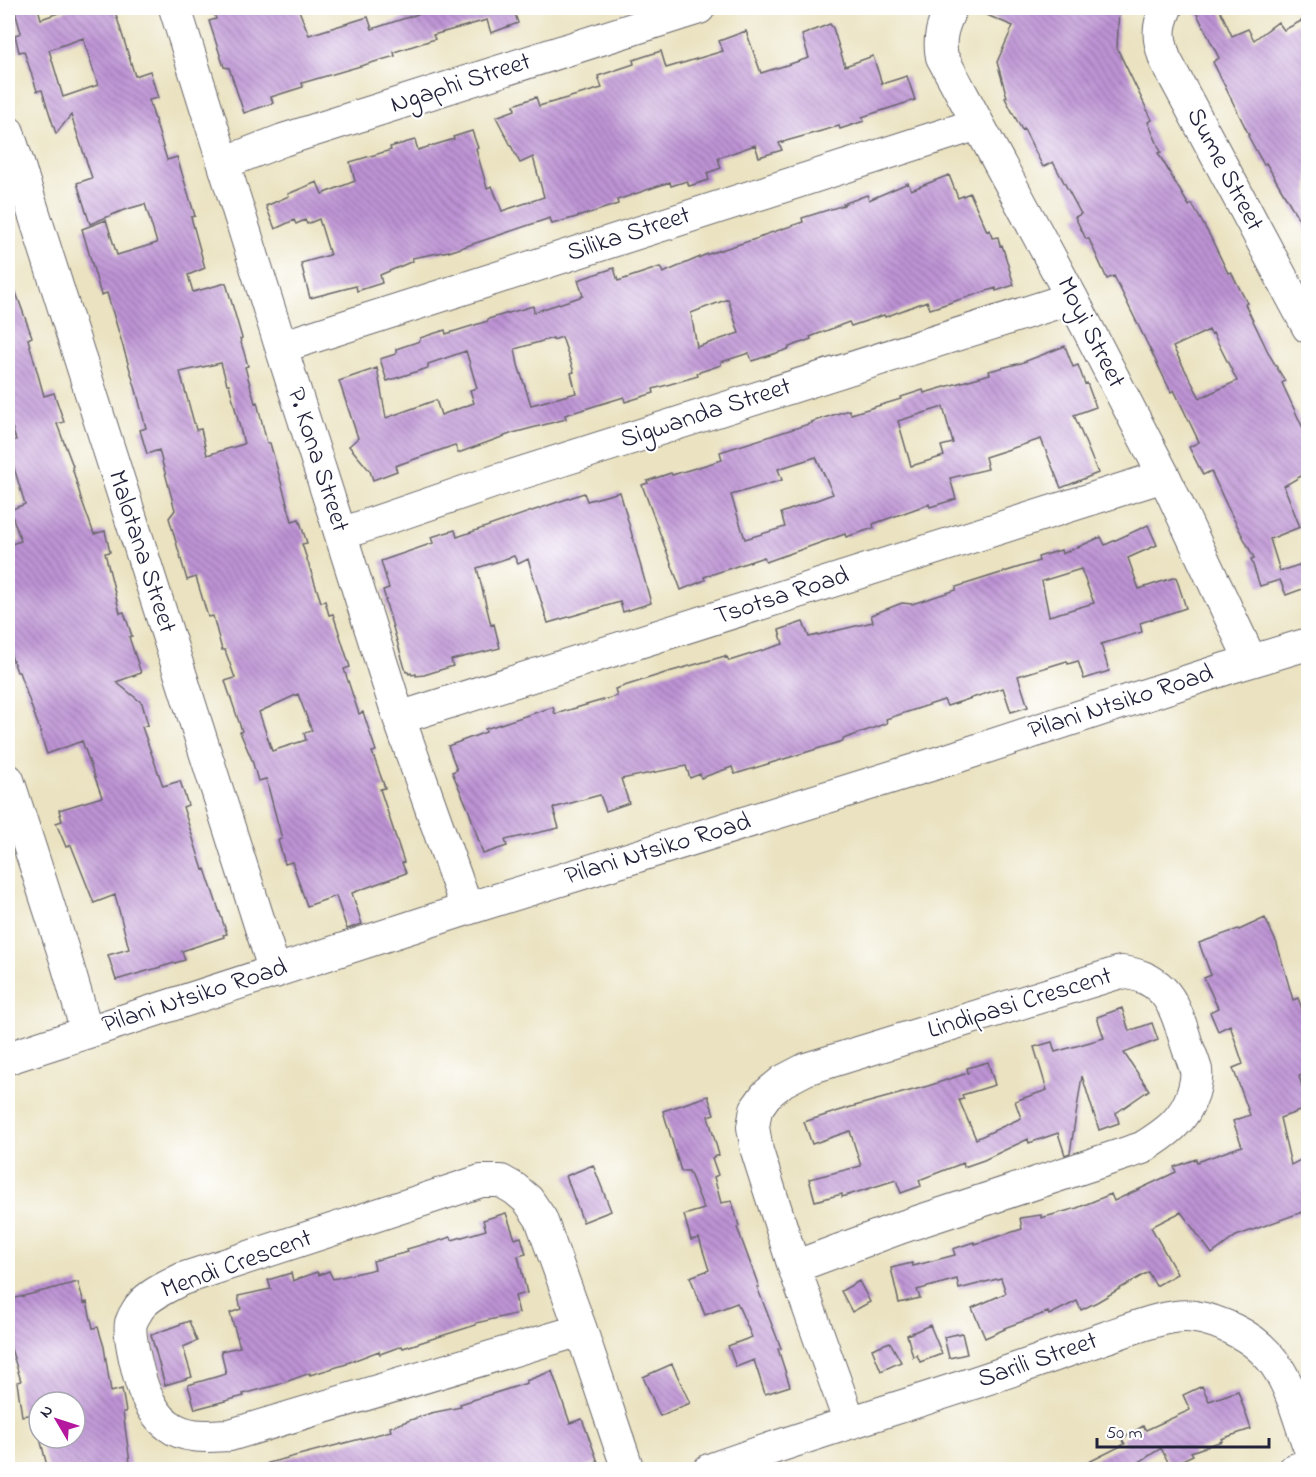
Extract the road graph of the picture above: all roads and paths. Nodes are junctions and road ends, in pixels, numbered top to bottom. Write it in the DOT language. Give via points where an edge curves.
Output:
graph roads {
  1 [pos="175,8"];
  2 [pos="699,8"];
  3 [pos="951,8"];
  4 [pos="1166,8"];
  5 [pos="978,124"];
  6 [pos="8,132"];
  7 [pos="224,163"];
  8 [pos="1072,298"];
  9 [pos="1308,327"];
  10 [pos="280,347"];
  11 [pos="1164,476"];
  12 [pos="341,534"];
  13 [pos="1308,644"];
  14 [pos="1251,661"];
  15 [pos="399,718"];
  16 [pos="8,780"];
  17 [pos="466,909"];
  18 [pos="275,972"];
  19 [pos="87,1032"];
  20 [pos="8,1058"];
  21 [pos="795,1267"];
  22 [pos="581,1330"];
  23 [pos="850,1423"];
  24 [pos="1308,1444"];
  25 [pos="1308,1465"];
  26 [pos="628,1470"];
  27 [pos="709,1470"];
  28 [pos="1294,1470"];
  1 -- 7 [label="street, P. Kona Street"];
  2 -- 7 [label="street, Ngaphi Street" via="284,140"];
  3 -- 5 [label="street, Moyi Street" via="941,35 942,57"];
  4 -- 9 [label="street, Sume Street" via="1159,32 1165,59"];
  5 -- 8 [label="street, Moyi Street"];
  5 -- 10 [label="street, Silika Street"];
  6 -- 18 [label="street, Malotana Street"];
  7 -- 10 [label="street, P. Kona Street"];
  8 -- 11 [label="street, Moyi Street"];
  8 -- 12 [label="street, Sigwanda Street"];
  10 -- 12 [label="street, P. Kona Street"];
  11 -- 14 [label="street, Moyi Street"];
  11 -- 15 [label="street, Tsotsa Road"];
  12 -- 15 [label="street, P. Kona Street"];
  13 -- 14 [label="street, Pilani Ntsiko Road"];
  14 -- 17 [label="street, Pilani Ntsiko Road"];
  15 -- 17 [label="street, P. Kona Street"];
  16 -- 19 [label="street"];
  17 -- 18 [label="street, Pilani Ntsiko Road"];
  18 -- 19 [label="street, Pilani Ntsiko Road"];
  19 -- 20 [label="street, Pilani Ntsiko Road"];
  21 -- 21 [label="street, Lindipasi Crescent" via="902,1227 1142,1148 1162,1136 1177,1123 1188,1105 1196,1071 1176,1014 1163,991 1148,979 1121,972 806,1069 783,1081 756,1109 753,1127 757,1151"];
  21 -- 23 [label="street, Lindipasi Crescent"];
  22 -- 22 [label="street, Mendi Crescent" via="230,1435 203,1437 169,1426 155,1412 145,1393 131,1342 131,1324 138,1308 182,1279 481,1181 501,1181 515,1189 542,1219"];
  22 -- 26 [label="street, Mendi Crescent"];
  23 -- 24 [label="street, Sarili Street" via="1135,1327 1193,1316 1247,1336 1272,1358 1289,1390"];
  23 -- 27 [label="street, Sarili Street"];
  25 -- 28 [label="street"];
}
